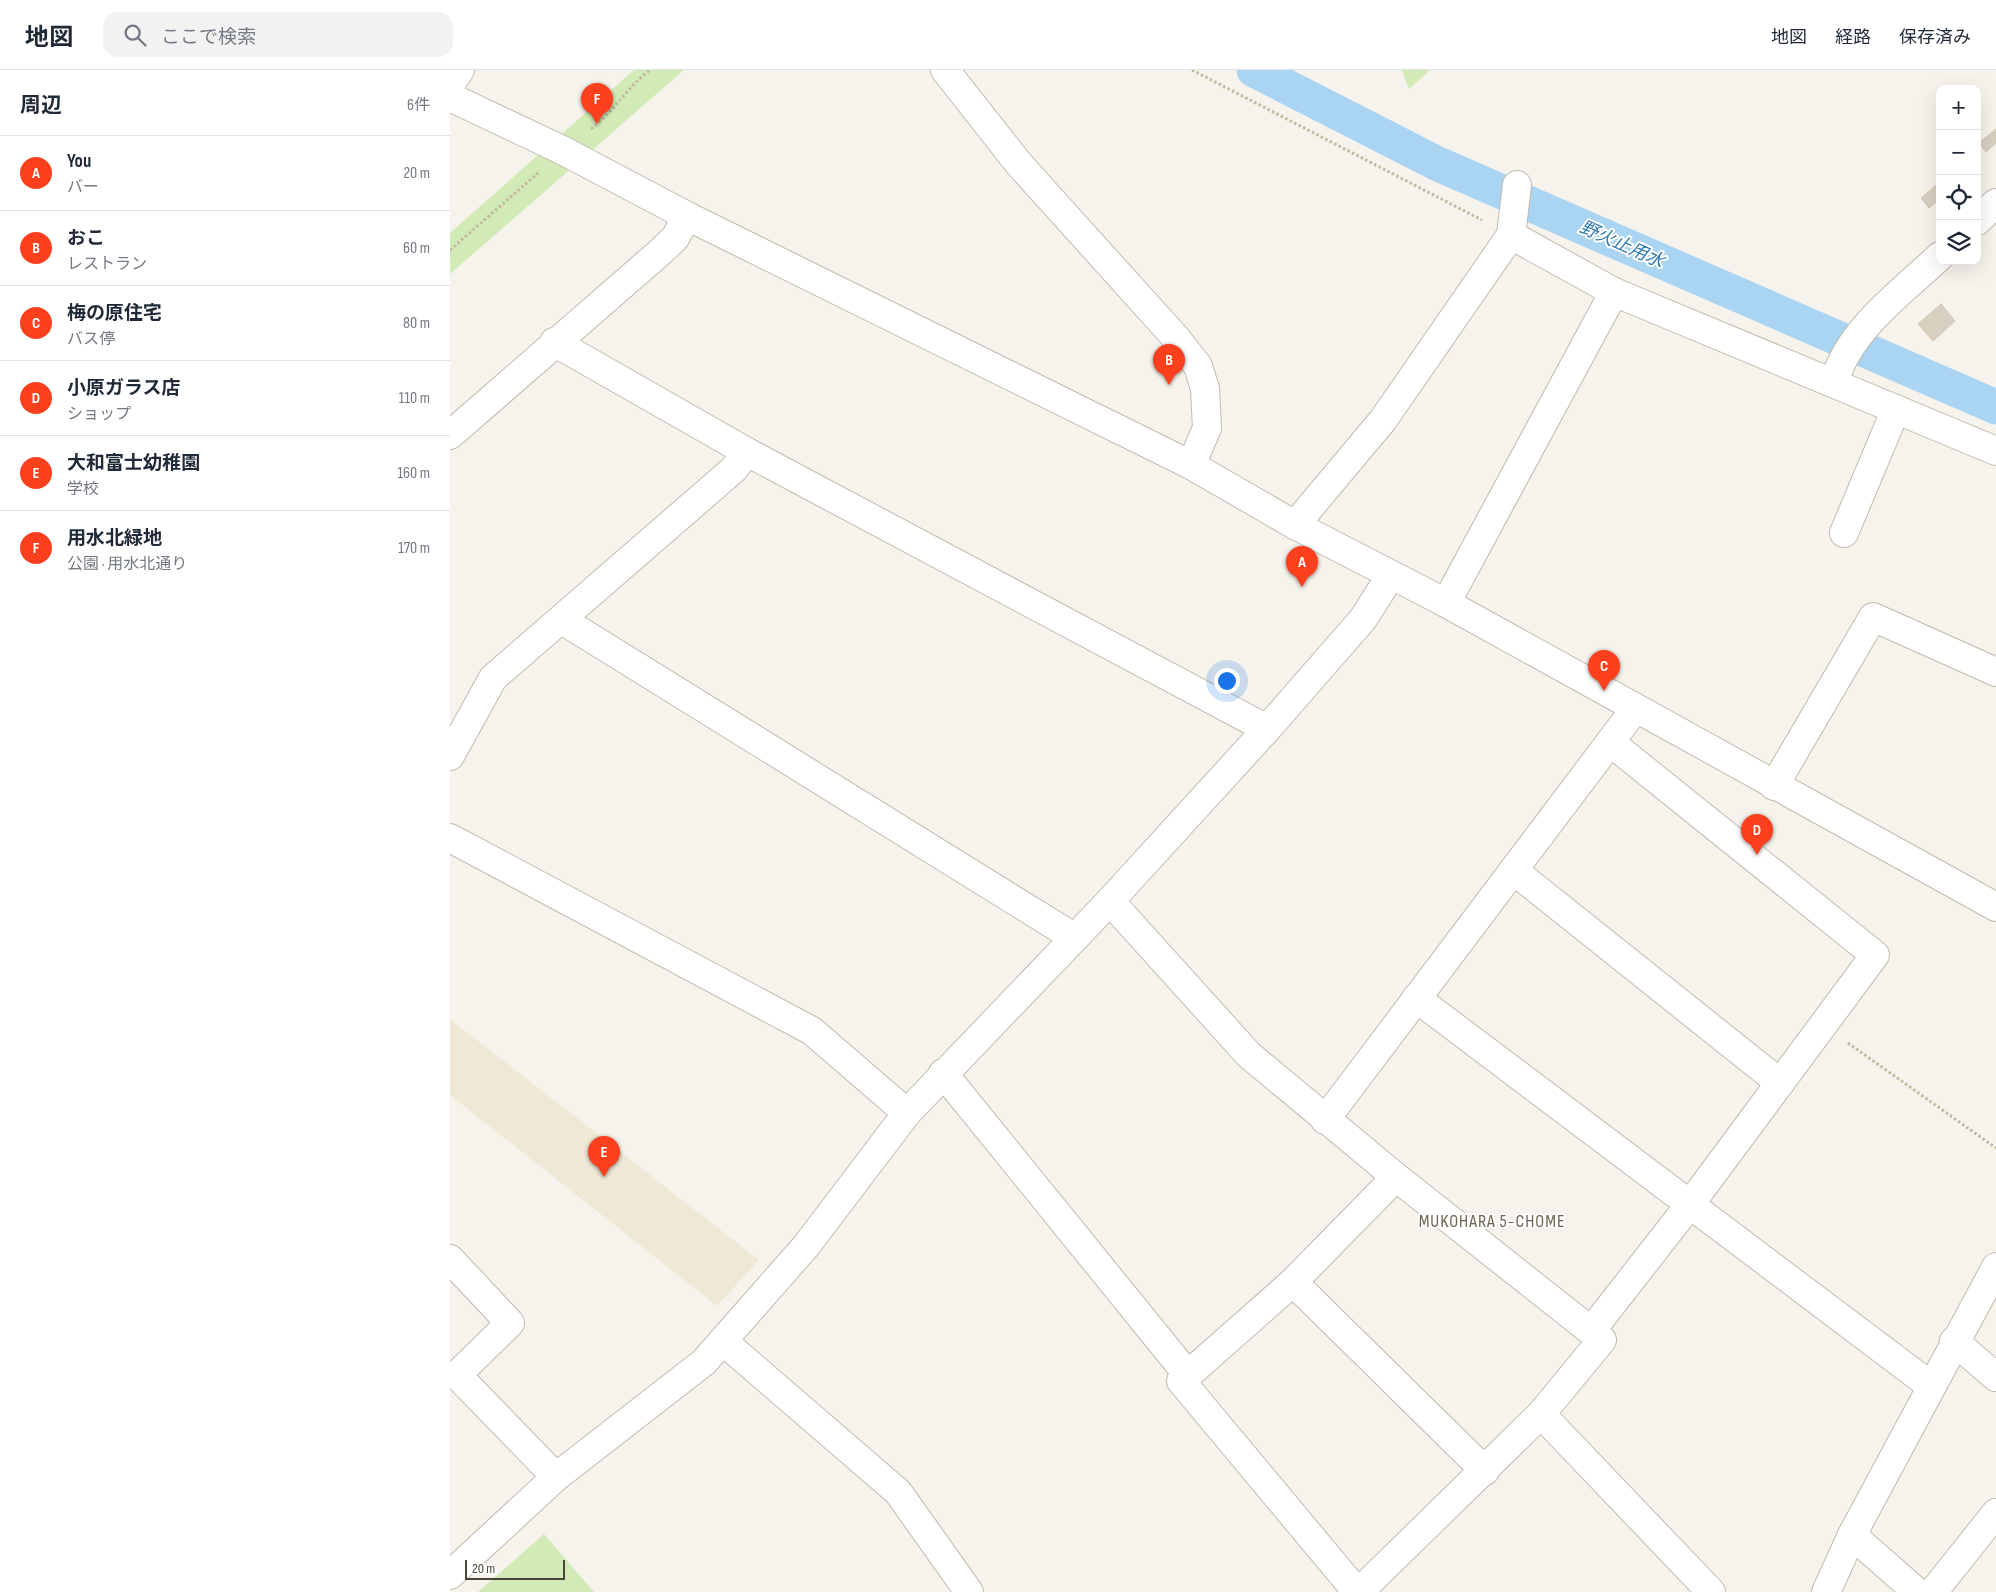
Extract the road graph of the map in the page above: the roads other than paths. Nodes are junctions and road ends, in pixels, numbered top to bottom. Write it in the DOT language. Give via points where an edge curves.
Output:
graph roads {
  1 [pos="460,70"];
  2 [pos="945,70"];
  3 [pos="450,85"];
  4 [pos="459,101"];
  5 [pos="1517,186"];
  6 [pos="1996,203"];
  7 [pos="687,216"];
  8 [pos="1978,220"];
  9 [pos="1512,227"];
  10 [pos="1936,260"];
  11 [pos="1614,292"];
  12 [pos="554,342"];
  13 [pos="1837,373"];
  14 [pos="1896,408"];
  15 [pos="450,435"];
  16 [pos="1996,451"];
  17 [pos="747,452"];
  18 [pos="1190,465"];
  19 [pos="1295,525"];
  20 [pos="1844,533"];
  21 [pos="1391,575"];
  22 [pos="1446,603"];
  23 [pos="562,620"];
  24 [pos="1996,672"];
  25 [pos="1635,708"];
  26 [pos="1267,729"];
  27 [pos="1610,742"];
  28 [pos="450,756"];
  29 [pos="1774,786"];
  30 [pos="450,838"];
  31 [pos="1513,870"];
  32 [pos="1110,901"];
  33 [pos="1996,907"];
  34 [pos="1075,938"];
  35 [pos="1416,998"];
  36 [pos="943,1073"];
  37 [pos="1780,1083"];
  38 [pos="907,1113"];
  39 [pos="1325,1120"];
  40 [pos="1396,1177"];
  41 [pos="1692,1203"];
  42 [pos="450,1259"];
  43 [pos="1996,1268"];
  44 [pos="1293,1282"];
  45 [pos="1591,1331"];
  46 [pos="1954,1341"];
  47 [pos="724,1342"];
  48 [pos="1996,1377"];
  49 [pos="1185,1378"];
  50 [pos="1931,1386"];
  51 [pos="1541,1414"];
  52 [pos="1485,1471"];
  53 [pos="556,1477"];
  54 [pos="1993,1524"];
  55 [pos="1852,1535"];
  56 [pos="450,1575"];
  57 [pos="969,1592"];
  58 [pos="1358,1592"];
  59 [pos="1712,1592"];
  60 [pos="1826,1592"];
  61 [pos="1917,1592"];
  62 [pos="1933,1592"];
  1 -- 3 [label="street"];
  2 -- 18 [label="street" via="1019,164 1198,366 1205,389 1207,428"];
  4 -- 7 [label="street" via="562,150"];
  5 -- 9 [label="street"];
  6 -- 8 [label="street"];
  7 -- 12 [label="street" via="675,238"];
  7 -- 18 [label="street"];
  9 -- 11 [label="street"];
  9 -- 19 [label="street" via="1383,420"];
  10 -- 13 [label="street" via="1869,323"];
  11 -- 13 [label="street"];
  11 -- 22 [label="street"];
  12 -- 15 [label="street"];
  12 -- 17 [label="street"];
  13 -- 14 [label="street"];
  14 -- 16 [label="street"];
  14 -- 20 [label="street"];
  17 -- 23 [label="street" via="734,469"];
  17 -- 26 [label="street"];
  18 -- 19 [label="street"];
  19 -- 21 [label="street"];
  21 -- 22 [label="street"];
  21 -- 26 [label="street" via="1363,619"];
  22 -- 25 [label="street"];
  23 -- 28 [label="street" via="493,678"];
  23 -- 34 [label="street"];
  24 -- 29 [label="street" via="1873,617"];
  25 -- 27 [label="street"];
  25 -- 29 [label="street"];
  26 -- 32 [label="street"];
  27 -- 31 [label="street"];
  27 -- 37 [label="street" via="1875,955"];
  29 -- 33 [label="street"];
  30 -- 38 [label="street" via="812,1031"];
  31 -- 35 [label="street"];
  31 -- 37 [label="street"];
  32 -- 34 [label="street"];
  32 -- 39 [label="street" via="1249,1055"];
  34 -- 36 [label="street"];
  35 -- 39 [label="street"];
  35 -- 41 [label="street"];
  36 -- 38 [label="street"];
  36 -- 49 [label="street"];
  37 -- 41 [label="street"];
  38 -- 47 [label="street" via="806,1246"];
  39 -- 40 [label="street"];
  40 -- 44 [label="street"];
  40 -- 45 [label="street"];
  41 -- 45 [label="street"];
  41 -- 50 [label="street"];
  42 -- 53 [label="street" via="510,1323 457,1375"];
  43 -- 46 [label="street"];
  44 -- 49 [label="street"];
  44 -- 52 [label="street"];
  45 -- 51 [label="street" via="1602,1340"];
  46 -- 48 [label="street"];
  46 -- 50 [label="street"];
  47 -- 53 [label="street" via="704,1362"];
  47 -- 57 [label="street" via="898,1492"];
  49 -- 58 [label="street"];
  50 -- 55 [label="street"];
  51 -- 52 [label="street"];
  51 -- 59 [label="street"];
  52 -- 58 [label="street"];
  53 -- 56 [label="street"];
  54 -- 62 [label="street"];
  55 -- 60 [label="street"];
  55 -- 61 [label="street"];
}
